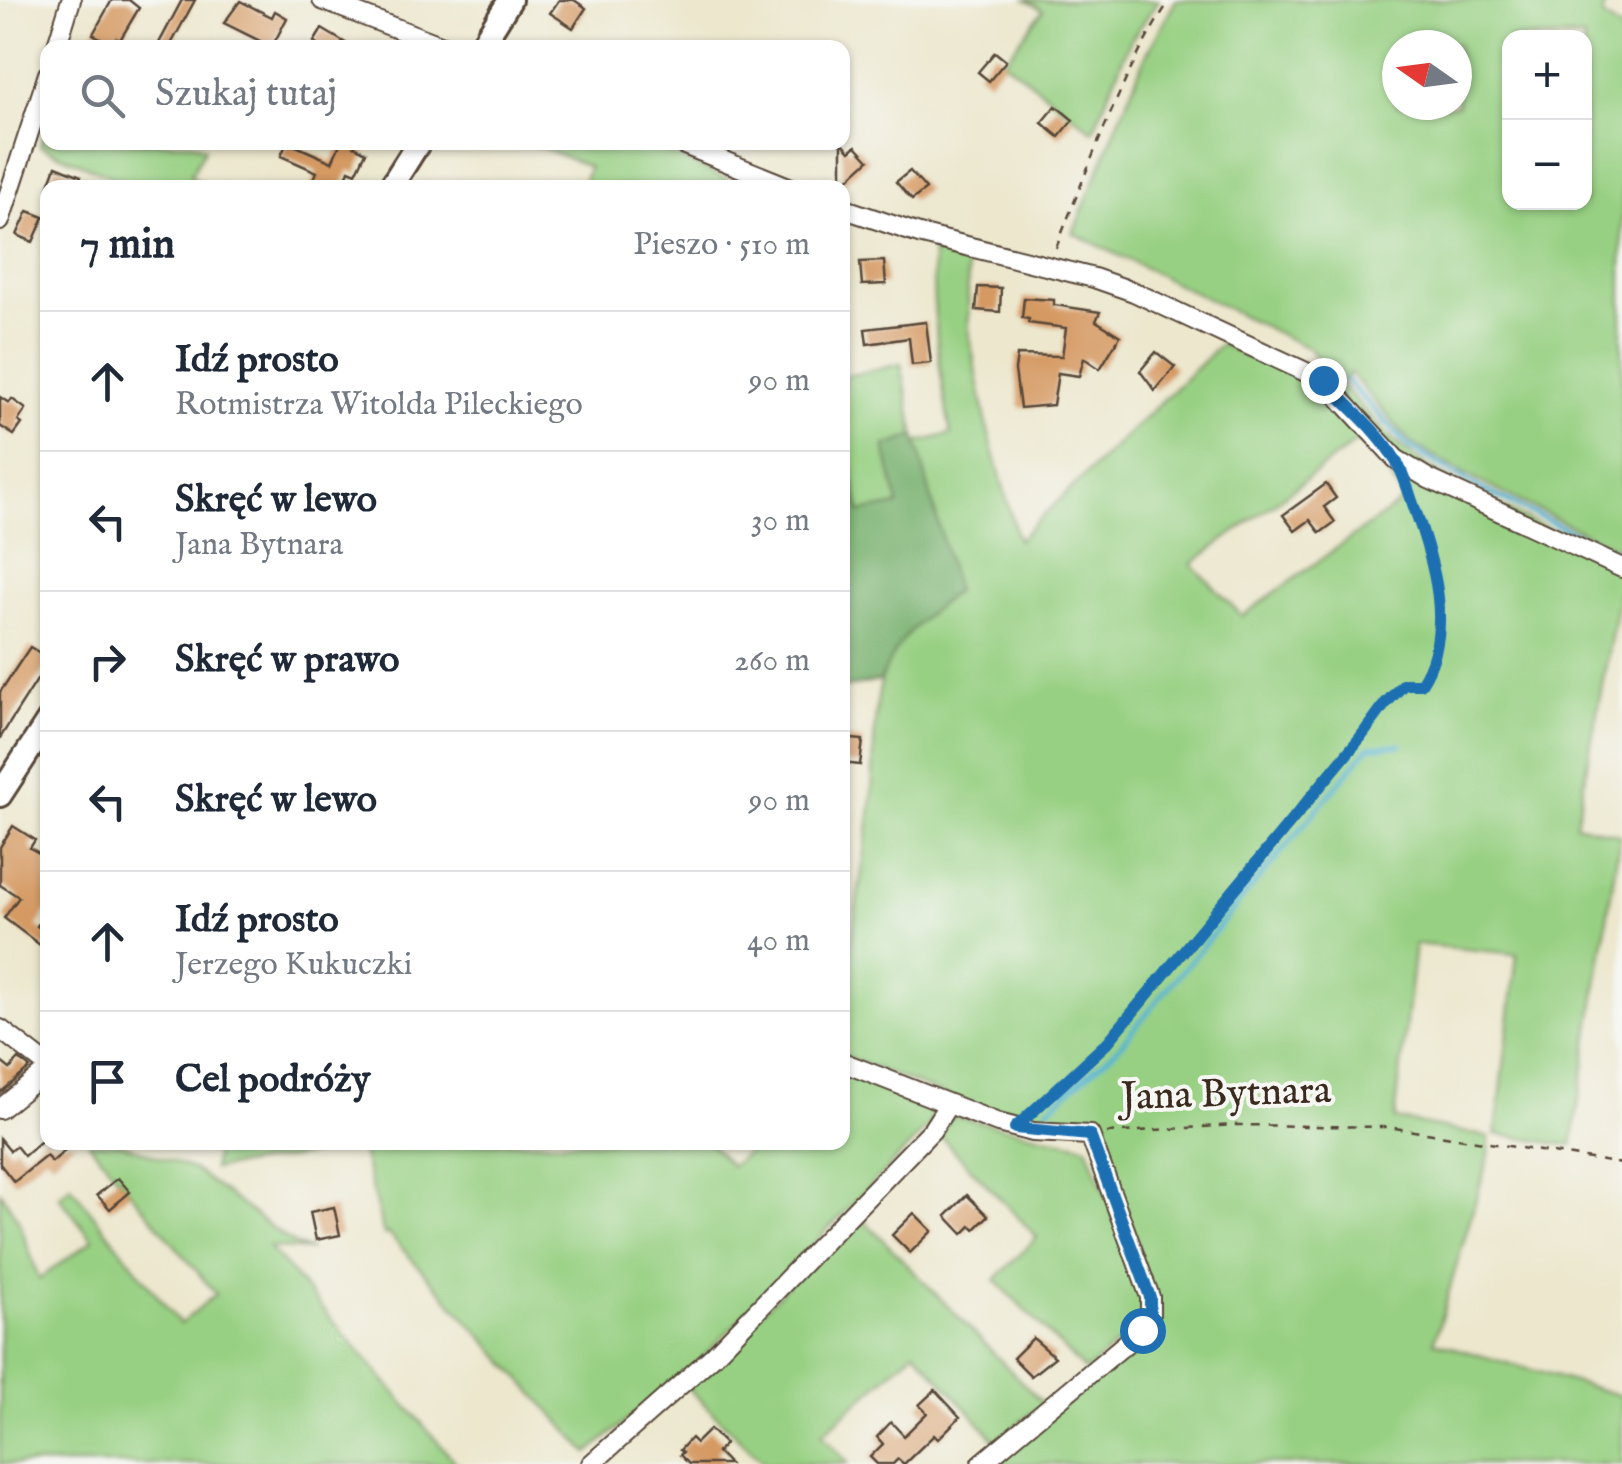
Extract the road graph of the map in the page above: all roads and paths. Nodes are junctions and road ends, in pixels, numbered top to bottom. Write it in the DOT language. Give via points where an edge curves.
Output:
graph roads {
  1 [pos="71,0"];
  2 [pos="322,0"];
  3 [pos="510,0"];
  4 [pos="1170,0"];
  5 [pos="58,40"];
  6 [pos="427,40"];
  7 [pos="485,40"];
  8 [pos="40,98"];
  9 [pos="414,150"];
  10 [pos="698,150"];
  11 [pos="395,180"];
  12 [pos="771,180"];
  13 [pos="850,211"];
  14 [pos="0,220"];
  15 [pos="1048,267"];
  16 [pos="1396,459"];
  17 [pos="1622,568"];
  18 [pos="40,733"];
  19 [pos="0,795"];
  20 [pos="0,1029"];
  21 [pos="40,1062"];
  22 [pos="850,1065"];
  23 [pos="40,1075"];
  24 [pos="948,1105"];
  25 [pos="0,1109"];
  26 [pos="1015,1128"];
  27 [pos="1090,1135"];
  28 [pos="1622,1164"];
  29 [pos="591,1464"];
  30 [pos="980,1464"];
  1 -- 5 [label="street"];
  2 -- 6 [label="street"];
  3 -- 7 [label="main road"];
  4 -- 15 [label="path" via="1092,157"];
  8 -- 14 [label="street"];
  9 -- 11 [label="main road"];
  10 -- 12 [label="street"];
  13 -- 15 [label="street"];
  15 -- 16 [label="street" via="1134,292 1323,380"];
  16 -- 17 [label="street"];
  16 -- 26 [label="path" via="1436,581 1431,669 1421,684 1404,684 1385,704 1108,1042"];
  18 -- 19 [label="main road"];
  20 -- 21 [label="street"];
  22 -- 24 [label="street, Jana Bytnara"];
  23 -- 25 [label="street"];
  24 -- 26 [label="street, Jana Bytnara"];
  24 -- 29 [label="street" via="932,1130 726,1342"];
  26 -- 27 [label="street, Jana Bytnara"];
  27 -- 28 [label="path, Jana Bytnara" via="1236,1125 1388,1127"];
  27 -- 30 [label="street" via="1150,1297 1150,1316 1136,1336"];
}
